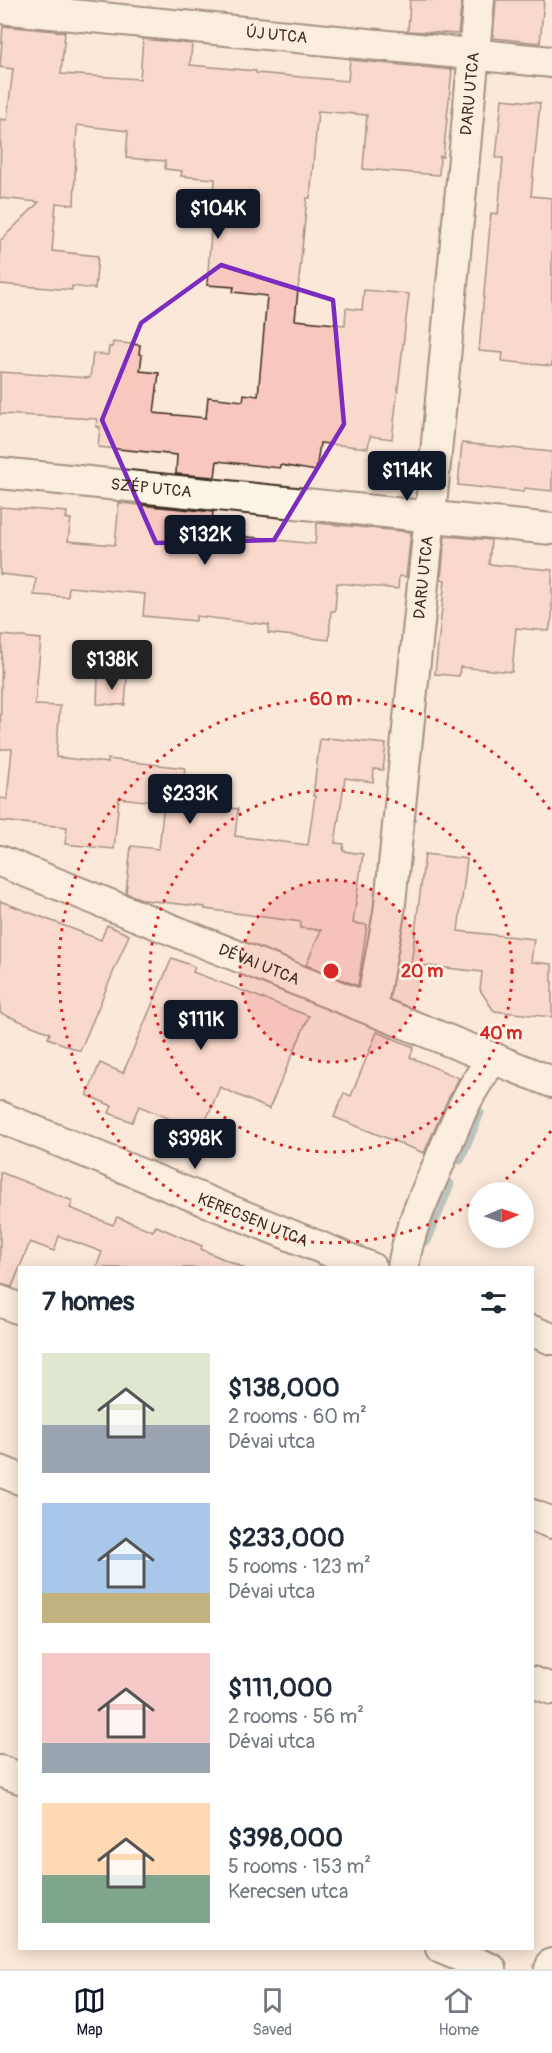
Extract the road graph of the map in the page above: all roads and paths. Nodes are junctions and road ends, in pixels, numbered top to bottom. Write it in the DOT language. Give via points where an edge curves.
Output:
graph roads {
  1 [pos="479,0"];
  2 [pos="0,8"];
  3 [pos="474,54"];
  4 [pos="552,62"];
  5 [pos="0,473"];
  6 [pos="430,516"];
  7 [pos="552,528"];
  8 [pos="0,861"];
  9 [pos="371,1009"];
  10 [pos="494,1058"];
  11 [pos="552,1082"];
  12 [pos="0,1117"];
  13 [pos="366,1266"];
  14 [pos="403,1266"];
  15 [pos="0,1301"];
  16 [pos="18,1308"];
  17 [pos="534,1332"];
  18 [pos="552,1339"];
  19 [pos="0,1471"];
  20 [pos="18,1478"];
  21 [pos="534,1516"];
  22 [pos="552,1523"];
  23 [pos="534,1683"];
  24 [pos="552,1689"];
  25 [pos="0,1771"];
  26 [pos="18,1778"];
  27 [pos="446,1950"];
  28 [pos="552,1964"];
  29 [pos="491,1969"];
  30 [pos="550,1969"];
  1 -- 3 [label="street, DARU UTCA"];
  2 -- 3 [label="street, ÚJ UTCA"];
  3 -- 4 [label="street, ÚJ UTCA"];
  3 -- 6 [label="street, DARU UTCA"];
  5 -- 6 [label="street, SZÉP UTCA"];
  6 -- 7 [label="street, SZÉP UTCA"];
  6 -- 9 [label="street, DARU UTCA" via="389,912"];
  8 -- 9 [label="street, DÉVAI UTCA"];
  9 -- 10 [label="street, DÉVAI UTCA"];
  10 -- 11 [label="street, DÉVAI UTCA"];
  10 -- 14 [label="street" via="477,1080 451,1132 417,1215"];
  12 -- 13 [label="street, KERECSEN UTCA"];
  15 -- 16 [label="street"];
  17 -- 18 [label="street"];
  19 -- 20 [label="street"];
  21 -- 22 [label="street"];
  23 -- 24 [label="street"];
  25 -- 26 [label="street"];
  27 -- 29 [label="street"];
  28 -- 30 [label="street"];
}
